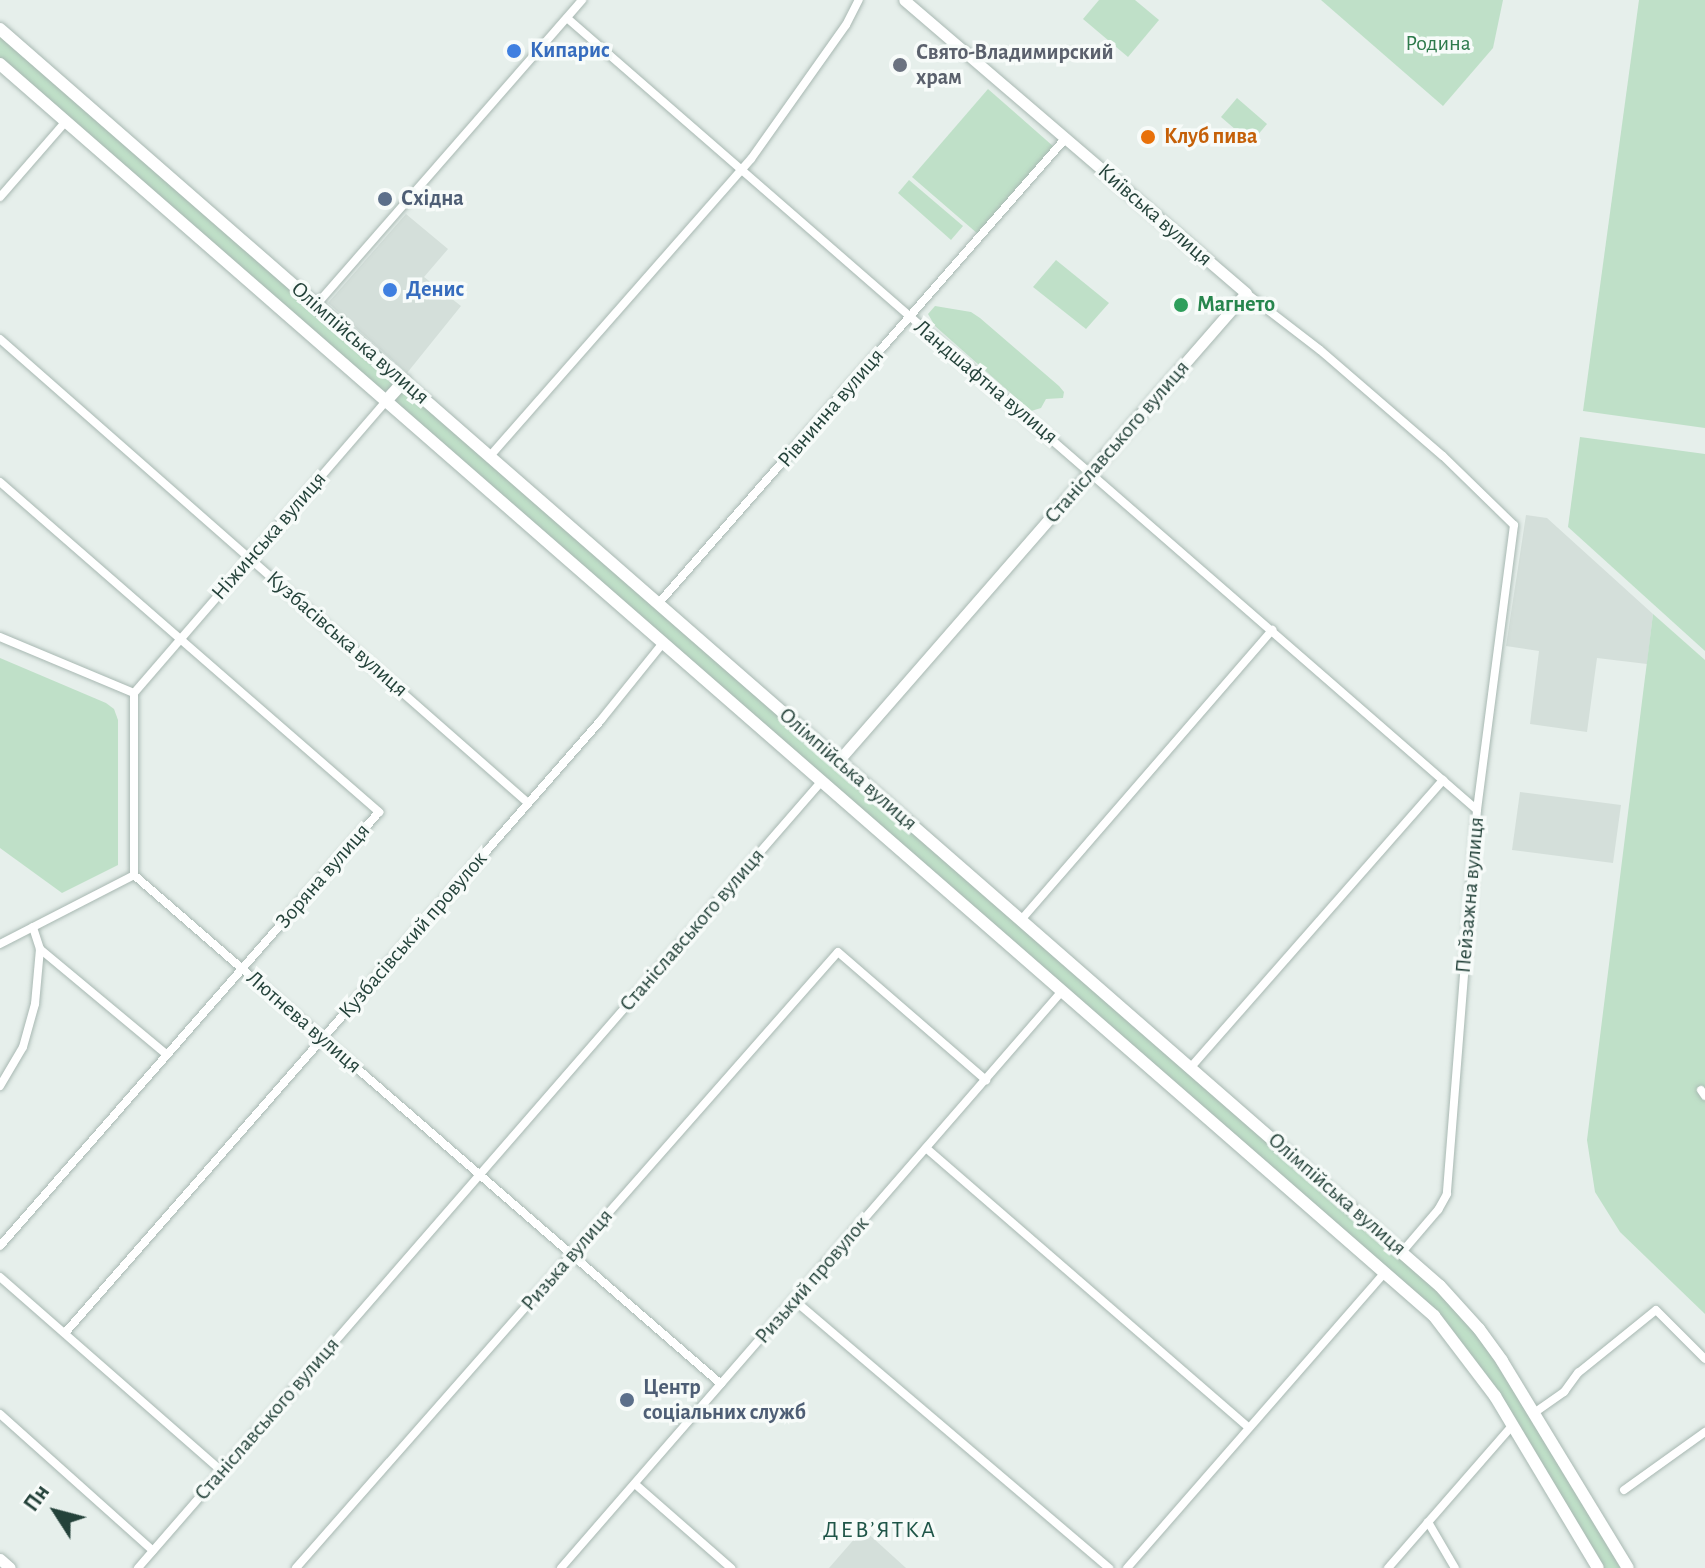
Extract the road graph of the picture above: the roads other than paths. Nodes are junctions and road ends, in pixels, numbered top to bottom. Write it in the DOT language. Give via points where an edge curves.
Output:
graph roads {
  1 [pos="582,0"];
  2 [pos="859,0"];
  3 [pos="904,0"];
  4 [pos="567,18"];
  5 [pos="0,29"];
  6 [pos="0,64"];
  7 [pos="66,121"];
  8 [pos="1065,139"];
  9 [pos="742,169"];
  10 [pos="0,197"];
  11 [pos="1246,293"];
  12 [pos="316,305"];
  13 [pos="910,317"];
  14 [pos="0,339"];
  15 [pos="405,380"];
  16 [pos="386,401"];
  17 [pos="490,456"];
  18 [pos="1091,472"];
  19 [pos="0,482"];
  20 [pos="1514,525"];
  21 [pos="251,558"];
  22 [pos="658,604"];
  23 [pos="1272,630"];
  24 [pos="0,637"];
  25 [pos="181,639"];
  26 [pos="663,643"];
  27 [pos="134,693"];
  28 [pos="839,760"];
  29 [pos="1443,780"];
  30 [pos="821,782"];
  31 [pos="528,803"];
  32 [pos="1477,810"];
  33 [pos="134,875"];
  34 [pos="1021,920"];
  35 [pos="33,927"];
  36 [pos="0,944"];
  37 [pos="40,949"];
  38 [pos="242,968"];
  39 [pos="1062,991"];
  40 [pos="323,1038"];
  41 [pos="167,1055"];
  42 [pos="1191,1067"];
  43 [pos="986,1080"];
  44 [pos="0,1086"];
  45 [pos="926,1148"];
  46 [pos="481,1175"];
  47 [pos="0,1246"];
  48 [pos="1402,1252"];
  49 [pos="572,1255"];
  50 [pos="1384,1273"];
  51 [pos="0,1277"];
  52 [pos="794,1300"];
  53 [pos="65,1333"];
  54 [pos="1705,1359"];
  55 [pos="721,1384"];
  56 [pos="1534,1413"];
  57 [pos="0,1414"];
  58 [pos="1512,1426"];
  59 [pos="1249,1428"];
  60 [pos="1705,1432"];
  61 [pos="223,1472"];
  62 [pos="635,1484"];
  63 [pos="1624,1490"];
  64 [pos="1428,1522"];
  65 [pos="153,1551"];
  66 [pos="0,1559"];
  67 [pos="10,1568"];
  68 [pos="138,1568"];
  69 [pos="296,1568"];
  70 [pos="561,1568"];
  71 [pos="731,1568"];
  72 [pos="1109,1568"];
  73 [pos="1127,1568"];
  74 [pos="1388,1568"];
  75 [pos="1455,1568"];
  76 [pos="1598,1568"];
  77 [pos="1628,1568"];
  1 -- 4 [label="street"];
  2 -- 9 [label="street"];
  3 -- 8 [label="street, Київська вулиця"];
  4 -- 9 [label="street, Ландшафтна вулиця"];
  4 -- 12 [label="street"];
  5 -- 12 [label="main road, Олімпійська вулиця"];
  6 -- 7 [label="main road, Олімпійська вулиця"];
  7 -- 10 [label="street"];
  7 -- 16 [label="main road, Олімпійська вулиця"];
  8 -- 11 [label="street, Київська вулиця"];
  8 -- 13 [label="street, Рівнинна вулиця"];
  9 -- 13 [label="street, Ландшафтна вулиця"];
  9 -- 17 [label="street"];
  11 -- 18 [label="street, Станіславського вулиця"];
  11 -- 20 [label="street, Київська вулиця" via="1437,450"];
  12 -- 15 [label="main road, Олімпійська вулиця"];
  13 -- 18 [label="street, Ландшафтна вулиця"];
  13 -- 22 [label="street, Рівнинна вулиця"];
  14 -- 21 [label="street, Кузбасівська вулиця"];
  15 -- 16 [label="main road, Ніжинська вулиця"];
  15 -- 17 [label="main road, Олімпійська вулиця"];
  16 -- 21 [label="street, Ніжинська вулиця"];
  16 -- 26 [label="main road, Олімпійська вулиця"];
  17 -- 22 [label="main road, Олімпійська вулиця"];
  18 -- 23 [label="street, Ландшафтна вулиця"];
  18 -- 28 [label="street, Станіславського вулиця"];
  19 -- 25 [label="street, Зоряна вулиця"];
  20 -- 32 [label="street, Пейзажна вулиця"];
  21 -- 25 [label="street, Ніжинська вулиця"];
  21 -- 31 [label="street, Кузбасівська вулиця"];
  22 -- 28 [label="main road, Олімпійська вулиця"];
  23 -- 29 [label="street, Ландшафтна вулиця"];
  23 -- 34 [label="street"];
  24 -- 27 [label="street"];
  25 -- 27 [label="street, Ніжинська вулиця"];
  25 -- 38 [label="street, Зоряна вулиця" via="379,812"];
  26 -- 30 [label="main road, Олімпійська вулиця"];
  26 -- 31 [label="street, Кузбасівський провулок"];
  27 -- 33 [label="street"];
  28 -- 30 [label="main road, Станіславського вулиця"];
  28 -- 34 [label="main road, Олімпійська вулиця"];
  29 -- 32 [label="street, Ландшафтна вулиця"];
  29 -- 42 [label="street"];
  30 -- 39 [label="main road, Олімпійська вулиця"];
  30 -- 46 [label="street, Станіславського вулиця"];
  31 -- 40 [label="street, Кузбасівський провулок"];
  32 -- 48 [label="street, Пейзажна вулиця" via="1447,1194"];
  33 -- 35 [label="street"];
  33 -- 38 [label="street, Лютнева вулиця"];
  34 -- 42 [label="main road, Олімпійська вулиця"];
  35 -- 36 [label="street"];
  35 -- 37 [label="street"];
  37 -- 41 [label="street"];
  37 -- 44 [label="street" via="35,1004 23,1047"];
  38 -- 40 [label="street, Лютнева вулиця"];
  38 -- 41 [label="street, Зоряна вулиця"];
  39 -- 43 [label="street, Ризький провулок"];
  39 -- 50 [label="main road, Олімпійська вулиця"];
  40 -- 46 [label="street, Лютнева вулиця"];
  40 -- 53 [label="street, Кузбасівський провулок"];
  41 -- 47 [label="street, Зоряна вулиця"];
  42 -- 48 [label="main road, Олімпійська вулиця"];
  43 -- 45 [label="street, Ризький провулок"];
  43 -- 49 [label="street, Ризька вулиця" via="838,952"];
  45 -- 52 [label="street, Ризький провулок"];
  45 -- 59 [label="street"];
  46 -- 49 [label="street, Лютнева вулиця"];
  46 -- 61 [label="street, Станіславського вулиця"];
  48 -- 50 [label="main road"];
  48 -- 56 [label="main road, Олімпійська вулиця" via="1479,1329"];
  49 -- 55 [label="street, Лютнева вулиця"];
  49 -- 69 [label="street, Ризька вулиця"];
  50 -- 58 [label="main road, Олімпійська вулиця" via="1446,1329"];
  50 -- 59 [label="street"];
  51 -- 53 [label="street"];
  52 -- 55 [label="street, Ризький провулок"];
  52 -- 72 [label="street"];
  53 -- 61 [label="street"];
  54 -- 56 [label="street" via="1656,1310"];
  55 -- 62 [label="street, Ризький провулок"];
  56 -- 58 [label="main road"];
  56 -- 77 [label="main road, Олімпійська вулиця"];
  57 -- 65 [label="street"];
  58 -- 64 [label="street"];
  58 -- 76 [label="main road, Олімпійська вулиця"];
  59 -- 73 [label="street"];
  60 -- 63 [label="street"];
  61 -- 65 [label="street, Станіславського вулиця"];
  62 -- 70 [label="street, Ризький провулок"];
  62 -- 71 [label="street"];
  64 -- 74 [label="street"];
  64 -- 75 [label="street"];
  65 -- 68 [label="street, Станіславського вулиця"];
  66 -- 67 [label="street"];
}
